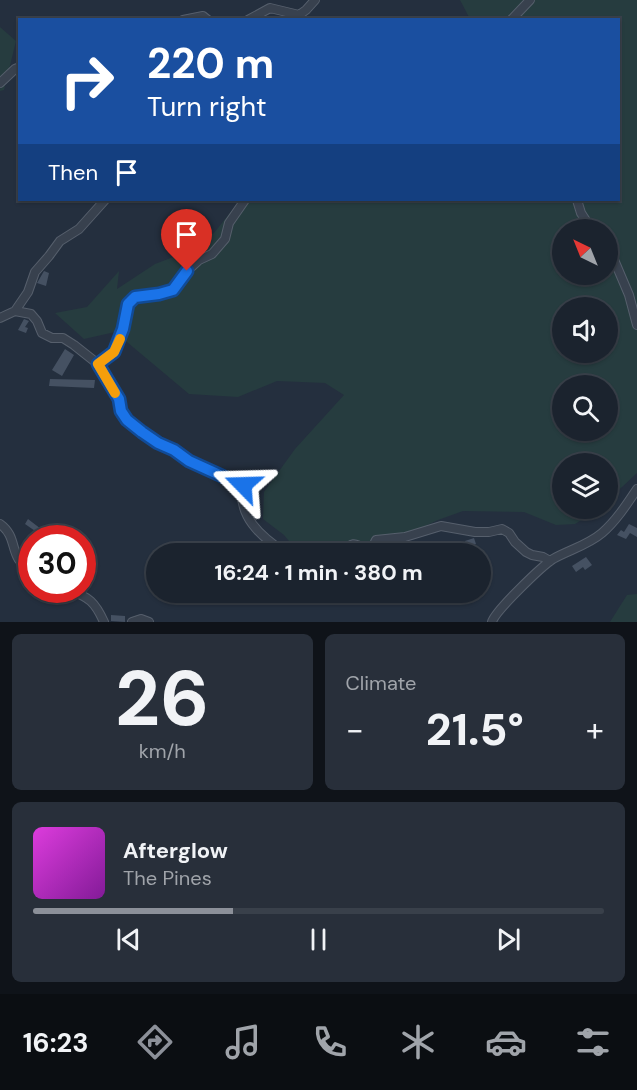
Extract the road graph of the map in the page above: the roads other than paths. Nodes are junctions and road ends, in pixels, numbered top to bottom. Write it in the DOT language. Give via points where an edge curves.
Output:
graph roads {
  1 [pos="315,0"];
  2 [pos="530,0"];
  3 [pos="190,18"];
  4 [pos="206,18"];
  5 [pos="252,18"];
  6 [pos="513,18"];
  7 [pos="18,68"];
  8 [pos="0,83"];
  9 [pos="104,201"];
  10 [pos="244,201"];
  11 [pos="577,201"];
  12 [pos="585,219"];
  13 [pos="618,269"];
  14 [pos="15,311"];
  15 [pos="0,318"];
  16 [pos="637,325"];
  17 [pos="98,364"];
  18 [pos="637,489"];
  19 [pos="0,524"];
  20 [pos="271,543"];
  21 [pos="376,543"];
  22 [pos="18,560"];
  23 [pos="550,561"];
  24 [pos="93,603"];
  25 [pos="104,622"];
  26 [pos="132,622"];
  27 [pos="149,622"];
  28 [pos="492,622"];
  1 -- 5 [label="street" via="298,15 270,8"];
  2 -- 6 [label="street"];
  3 -- 4 [label="street"];
  7 -- 8 [label="street"];
  9 -- 14 [label="street" via="79,229 60,241 35,272"];
  10 -- 17 [label="street" via="225,239 212,254 187,271 173,290 135,297 128,304 114,352"];
  11 -- 12 [label="street"];
  13 -- 16 [label="street"];
  14 -- 15 [label="street"];
  14 -- 17 [label="street" via="31,314 42,333 63,338"];
  17 -- 20 [label="street" via="127,420 189,461 243,482 243,509"];
  18 -- 23 [label="street" via="601,534"];
  19 -- 22 [label="street" via="11,536"];
  21 -- 23 [label="street" via="441,526 475,532 502,529 526,552"];
  23 -- 28 [label="street" via="502,606"];
  24 -- 25 [label="street"];
  26 -- 27 [label="street"];
}
